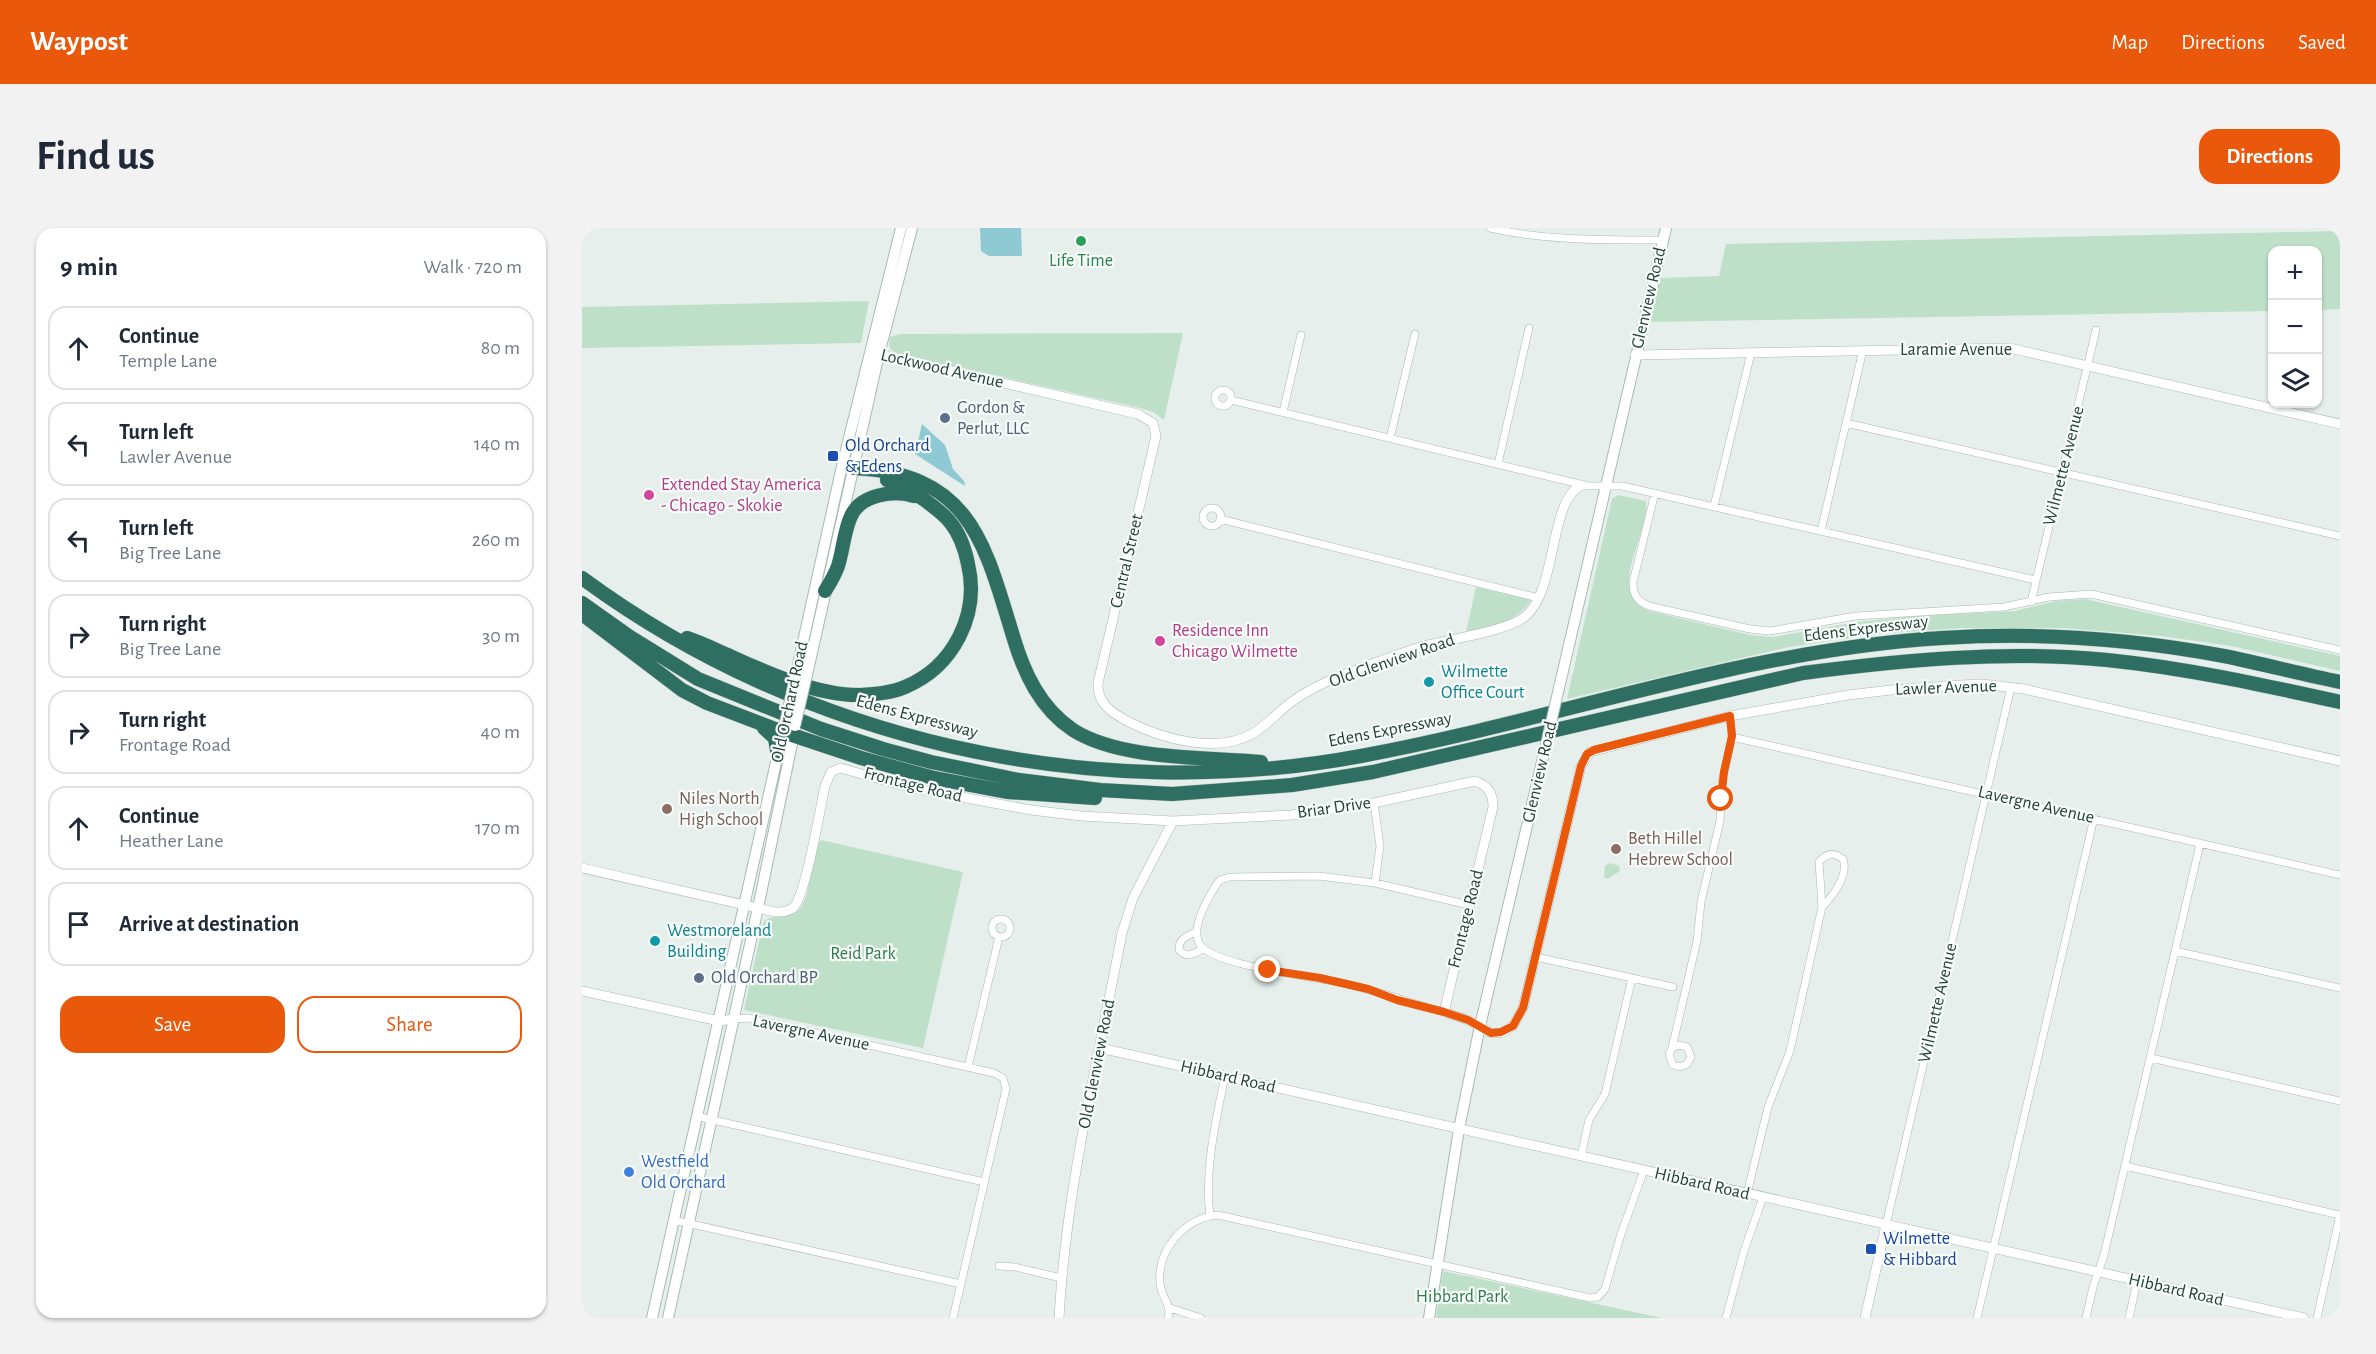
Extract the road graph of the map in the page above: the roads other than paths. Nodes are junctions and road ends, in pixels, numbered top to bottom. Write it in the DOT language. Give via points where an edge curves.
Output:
graph roads {
  1 [pos="901,228"];
  2 [pos="912,228"];
  3 [pos="1490,228"];
  4 [pos="1666,228"];
  5 [pos="1663,240"];
  6 [pos="1529,328"];
  7 [pos="2096,330"];
  8 [pos="1415,334"];
  9 [pos="1301,335"];
  10 [pos="1863,350"];
  11 [pos="874,353"];
  12 [pos="1751,353"];
  13 [pos="1635,356"];
  14 [pos="2088,366"];
  15 [pos="1231,400"];
  16 [pos="1283,412"];
  17 [pos="1153,423"];
  18 [pos="1846,423"];
  19 [pos="2340,424"];
  20 [pos="1390,438"];
  21 [pos="1498,464"];
  22 [pos="854,468"];
  23 [pos="2062,472"];
  24 [pos="1582,485"];
  25 [pos="1606,486"];
  26 [pos="1655,493"];
  27 [pos="921,498"];
  28 [pos="1714,506"];
  29 [pos="1220,519"];
  30 [pos="1821,531"];
  31 [pos="2340,536"];
  32 [pos="582,578"];
  33 [pos="2036,580"];
  34 [pos="825,591"];
  35 [pos="1539,598"];
  36 [pos="2031,602"];
  37 [pos="582,603"];
  38 [pos="582,613"];
  39 [pos="659,630"];
  40 [pos="2340,650"];
  41 [pos="2340,682"];
  42 [pos="2012,687"];
  43 [pos="1100,700"];
  44 [pos="2340,702"];
  45 [pos="707,703"];
  46 [pos="1730,716"];
  47 [pos="789,729"];
  48 [pos="1732,736"];
  49 [pos="778,756"];
  50 [pos="2340,761"];
  51 [pos="1297,765"];
  52 [pos="1490,790"];
  53 [pos="1172,794"];
  54 [pos="1987,794"];
  55 [pos="1374,803"];
  56 [pos="2094,818"];
  57 [pos="1173,820"];
  58 [pos="2200,844"];
  59 [pos="582,868"];
  60 [pos="2340,875"];
  61 [pos="1375,883"];
  62 [pos="744,904"];
  63 [pos="1469,905"];
  64 [pos="1822,907"];
  65 [pos="758,908"];
  66 [pos="1196,932"];
  67 [pos="999,937"];
  68 [pos="1201,946"];
  69 [pos="2175,951"];
  70 [pos="1536,957"];
  71 [pos="1632,978"];
  72 [pos="1672,987"];
  73 [pos="2340,988"];
  74 [pos="582,991"];
  75 [pos="1444,1012"];
  76 [pos="734,1019"];
  77 [pos="718,1021"];
  78 [pos="1480,1026"];
  79 [pos="1100,1048"];
  80 [pos="1672,1048"];
  81 [pos="2151,1058"];
  82 [pos="968,1067"];
  83 [pos="1225,1076"];
  84 [pos="2340,1101"];
  85 [pos="696,1116"];
  86 [pos="711,1120"];
  87 [pos="1459,1129"];
  88 [pos="1581,1156"];
  89 [pos="2125,1166"];
  90 [pos="1644,1170"];
  91 [pos="984,1182"];
  92 [pos="1747,1194"];
  93 [pos="1763,1197"];
  94 [pos="2340,1215"];
  95 [pos="1210,1216"];
  96 [pos="673,1220"];
  97 [pos="689,1223"];
  98 [pos="1886,1225"];
  99 [pos="1993,1249"];
  100 [pos="1437,1263"];
  101 [pos="999,1266"];
  102 [pos="2098,1272"];
  103 [pos="1061,1278"];
  104 [pos="2137,1281"];
  105 [pos="961,1284"];
  106 [pos="1170,1308"];
  107 [pos="652,1318"];
  108 [pos="668,1318"];
  109 [pos="953,1318"];
  110 [pos="1059,1318"];
  111 [pos="1168,1318"];
  112 [pos="1201,1318"];
  113 [pos="1429,1318"];
  114 [pos="1726,1318"];
  115 [pos="1864,1318"];
  116 [pos="1977,1318"];
  117 [pos="2086,1318"];
  118 [pos="2129,1318"];
  119 [pos="2304,1318"];
  120 [pos="2317,1318"];
  1 -- 11 [label="main road, Old Orchard Road"];
  2 -- 11 [label="main road, Old Orchard Road"];
  3 -- 5 [label="street" via="1562,240"];
  4 -- 5 [label="main road, Glenview Road"];
  5 -- 13 [label="main road, Glenview Road"];
  6 -- 21 [label="street"];
  7 -- 14 [label="street, Wilmette Avenue"];
  8 -- 20 [label="street"];
  9 -- 16 [label="street"];
  10 -- 12 [label="street, Laramie Avenue"];
  10 -- 14 [label="street, Laramie Avenue" via="2010,348"];
  10 -- 18 [label="street"];
  11 -- 17 [label="street, Lockwood Avenue" via="1138,414"];
  11 -- 22 [label="main road, Old Orchard Road"];
  11 -- 47 [label="main road, Old Orchard Road, bridge" via="797,669"];
  12 -- 13 [label="street, Laramie Avenue"];
  12 -- 28 [label="street"];
  13 -- 25 [label="main road, Glenview Road"];
  14 -- 19 [label="street, Laramie Avenue"];
  14 -- 23 [label="street, Wilmette Avenue"];
  15 -- 16 [label="street"];
  16 -- 20 [label="street"];
  17 -- 43 [label="street, Central Street" via="1156,436 1098,683"];
  18 -- 23 [label="street"];
  18 -- 30 [label="street"];
  20 -- 21 [label="street"];
  21 -- 24 [label="street"];
  22 -- 27 [label="highway" via="900,483"];
  22 -- 34 [label="main road, Old Orchard Road"];
  22 -- 51 [label="highway" via="918,480 945,496 966,518 984,546 1029,679 1046,705 1072,729 1101,743 1139,752"];
  23 -- 31 [label="street"];
  23 -- 33 [label="street, Wilmette Avenue"];
  24 -- 25 [label="street"];
  24 -- 35 [label="street, Old Glenview Road" via="1566,500"];
  25 -- 26 [label="street"];
  25 -- 78 [label="main road, Glenview Road, bridge"];
  26 -- 28 [label="street"];
  26 -- 36 [label="street" via="1633,582 1638,600 1649,606 1770,630 1856,616 2004,608"];
  27 -- 34 [label="highway" via="903,492 887,493 861,505 852,514 837,568"];
  27 -- 39 [label="highway" via="942,513 956,530 966,552 971,593 965,625 949,653 922,678 904,688 858,695 833,692 781,677 692,639"];
  28 -- 30 [label="street"];
  29 -- 35 [label="street"];
  30 -- 33 [label="street"];
  32 -- 39 [label="highway, Edens Expressway"];
  33 -- 36 [label="street, Wilmette Avenue"];
  34 -- 47 [label="main road, Old Orchard Road, bridge" via="807,675"];
  35 -- 43 [label="street, Old Glenview Road" via="1528,614 1516,622 1410,651 1316,687 1253,734 1237,740 1207,742 1167,736 1125,720"];
  36 -- 40 [label="street" via="2066,594 2091,594"];
  37 -- 53 [label="highway, Edens Expressway" via="698,679 810,725 884,749 1019,780"];
  38 -- 45 [label="highway" via="682,690"];
  39 -- 51 [label="highway, Edens Expressway" via="742,676 816,706 870,725 974,752 1124,771 1214,772"];
  41 -- 51 [label="highway, Edens Expressway" via="2221,656 2130,643 2030,636 1942,638 1762,662 1405,747"];
  42 -- 46 [label="street, Lawler Avenue" via="1971,684 1891,690"];
  42 -- 50 [label="street, Lawler Avenue"];
  42 -- 54 [label="street, Wilmette Avenue"];
  44 -- 53 [label="highway, Edens Expressway" via="2189,670 2105,660 1942,659 1872,664 1803,673 1373,772 1292,785"];
  45 -- 47 [label="highway"];
  45 -- 49 [label="highway" via="770,732"];
  46 -- 48 [label="street"];
  46 -- 70 [label="street, Lawler Avenue" via="1587,754"];
  47 -- 49 [label="main road, Old Orchard Road"];
  47 -- 53 [label="highway" via="861,758 934,778 1008,792 1111,799"];
  47 -- 65 [label="main road, Old Orchard Road"];
  48 -- 54 [label="street, Lavergne Avenue"];
  48 -- 80 [label="street" via="1697,941"];
  49 -- 62 [label="main road, Old Orchard Road"];
  52 -- 55 [label="street, Briar Drive" via="1469,781"];
  52 -- 63 [label="street, Frontage Road" via="1493,807"];
  54 -- 56 [label="street, Lavergne Avenue"];
  54 -- 98 [label="street, Wilmette Avenue"];
  55 -- 57 [label="street, Briar Drive" via="1292,815"];
  55 -- 61 [label="street" via="1380,846"];
  56 -- 58 [label="street, Lavergne Avenue"];
  56 -- 99 [label="street"];
  57 -- 65 [label="street, Frontage Road" via="1031,810 913,788 840,768 831,772 825,786 797,902 784,912"];
  57 -- 79 [label="street, Old Glenview Road" via="1130,906"];
  58 -- 60 [label="street, Lavergne Avenue"];
  58 -- 69 [label="street"];
  59 -- 62 [label="street"];
  61 -- 63 [label="street"];
  61 -- 66 [label="street" via="1299,874 1225,878 1213,889"];
  62 -- 65 [label="street"];
  62 -- 77 [label="main road, Old Orchard Road"];
  63 -- 75 [label="street, Frontage Road"];
  64 -- 64 [label="street" via="1845,872 1843,860 1836,855 1826,855 1819,862"];
  64 -- 92 [label="street" via="1790,1051 1768,1107"];
  65 -- 76 [label="main road, Old Orchard Road"];
  66 -- 68 [label="street"];
  66 -- 68 [label="street" via="1182,939 1179,950 1189,955"];
  67 -- 82 [label="street"];
  68 -- 75 [label="street" via="1212,954 1244,964 1320,978"];
  69 -- 73 [label="street"];
  69 -- 81 [label="street"];
  70 -- 71 [label="street"];
  70 -- 78 [label="street" via="1523,1008 1513,1026 1491,1033"];
  71 -- 72 [label="street"];
  71 -- 88 [label="street" via="1605,1094 1589,1120"];
  74 -- 77 [label="street, Lavergne Avenue"];
  75 -- 78 [label="street"];
  76 -- 77 [label="street, Lavergne Avenue"];
  76 -- 82 [label="street, Lavergne Avenue" via="748,1018"];
  76 -- 86 [label="main road, Old Orchard Road"];
  77 -- 85 [label="main road, Old Orchard Road"];
  78 -- 87 [label="main road, Glenview Road"];
  79 -- 83 [label="street, Hibbard Road"];
  79 -- 103 [label="street, Old Glenview Road"];
  81 -- 84 [label="street"];
  81 -- 89 [label="street"];
  82 -- 91 [label="street, Lavergne Avenue" via="1003,1078 1006,1089"];
  83 -- 87 [label="street, Hibbard Road"];
  83 -- 95 [label="street" via="1211,1167"];
  85 -- 86 [label="street"];
  85 -- 96 [label="main road, Old Orchard Road"];
  86 -- 91 [label="street"];
  86 -- 97 [label="main road, Old Orchard Road"];
  87 -- 88 [label="street, Hibbard Road"];
  87 -- 100 [label="main road, Glenview Road"];
  88 -- 90 [label="street, Hibbard Road"];
  89 -- 94 [label="street"];
  89 -- 102 [label="street"];
  90 -- 92 [label="street, Hibbard Road"];
  90 -- 100 [label="street" via="1605,1289 1598,1297"];
  91 -- 105 [label="street"];
  92 -- 93 [label="street, Hibbard Road"];
  93 -- 98 [label="street, Hibbard Road"];
  93 -- 114 [label="street"];
  94 -- 120 [label="street"];
  95 -- 100 [label="street" via="1225,1216"];
  95 -- 106 [label="street" via="1184,1229 1166,1252 1160,1283"];
  96 -- 97 [label="street"];
  96 -- 107 [label="main road, Old Orchard Road"];
  97 -- 105 [label="street"];
  97 -- 108 [label="main road, Old Orchard Road"];
  98 -- 99 [label="street, Hibbard Road"];
  98 -- 115 [label="street, Wilmette Avenue"];
  99 -- 102 [label="street, Hibbard Road"];
  99 -- 116 [label="street"];
  100 -- 113 [label="main road, Glenview Road"];
  101 -- 103 [label="street"];
  102 -- 104 [label="street, Hibbard Road"];
  102 -- 117 [label="street"];
  103 -- 110 [label="street, Old Glenview Road"];
  104 -- 118 [label="street"];
  104 -- 119 [label="street, Hibbard Road"];
  105 -- 109 [label="street"];
  106 -- 111 [label="street"];
  106 -- 112 [label="street"];
}
